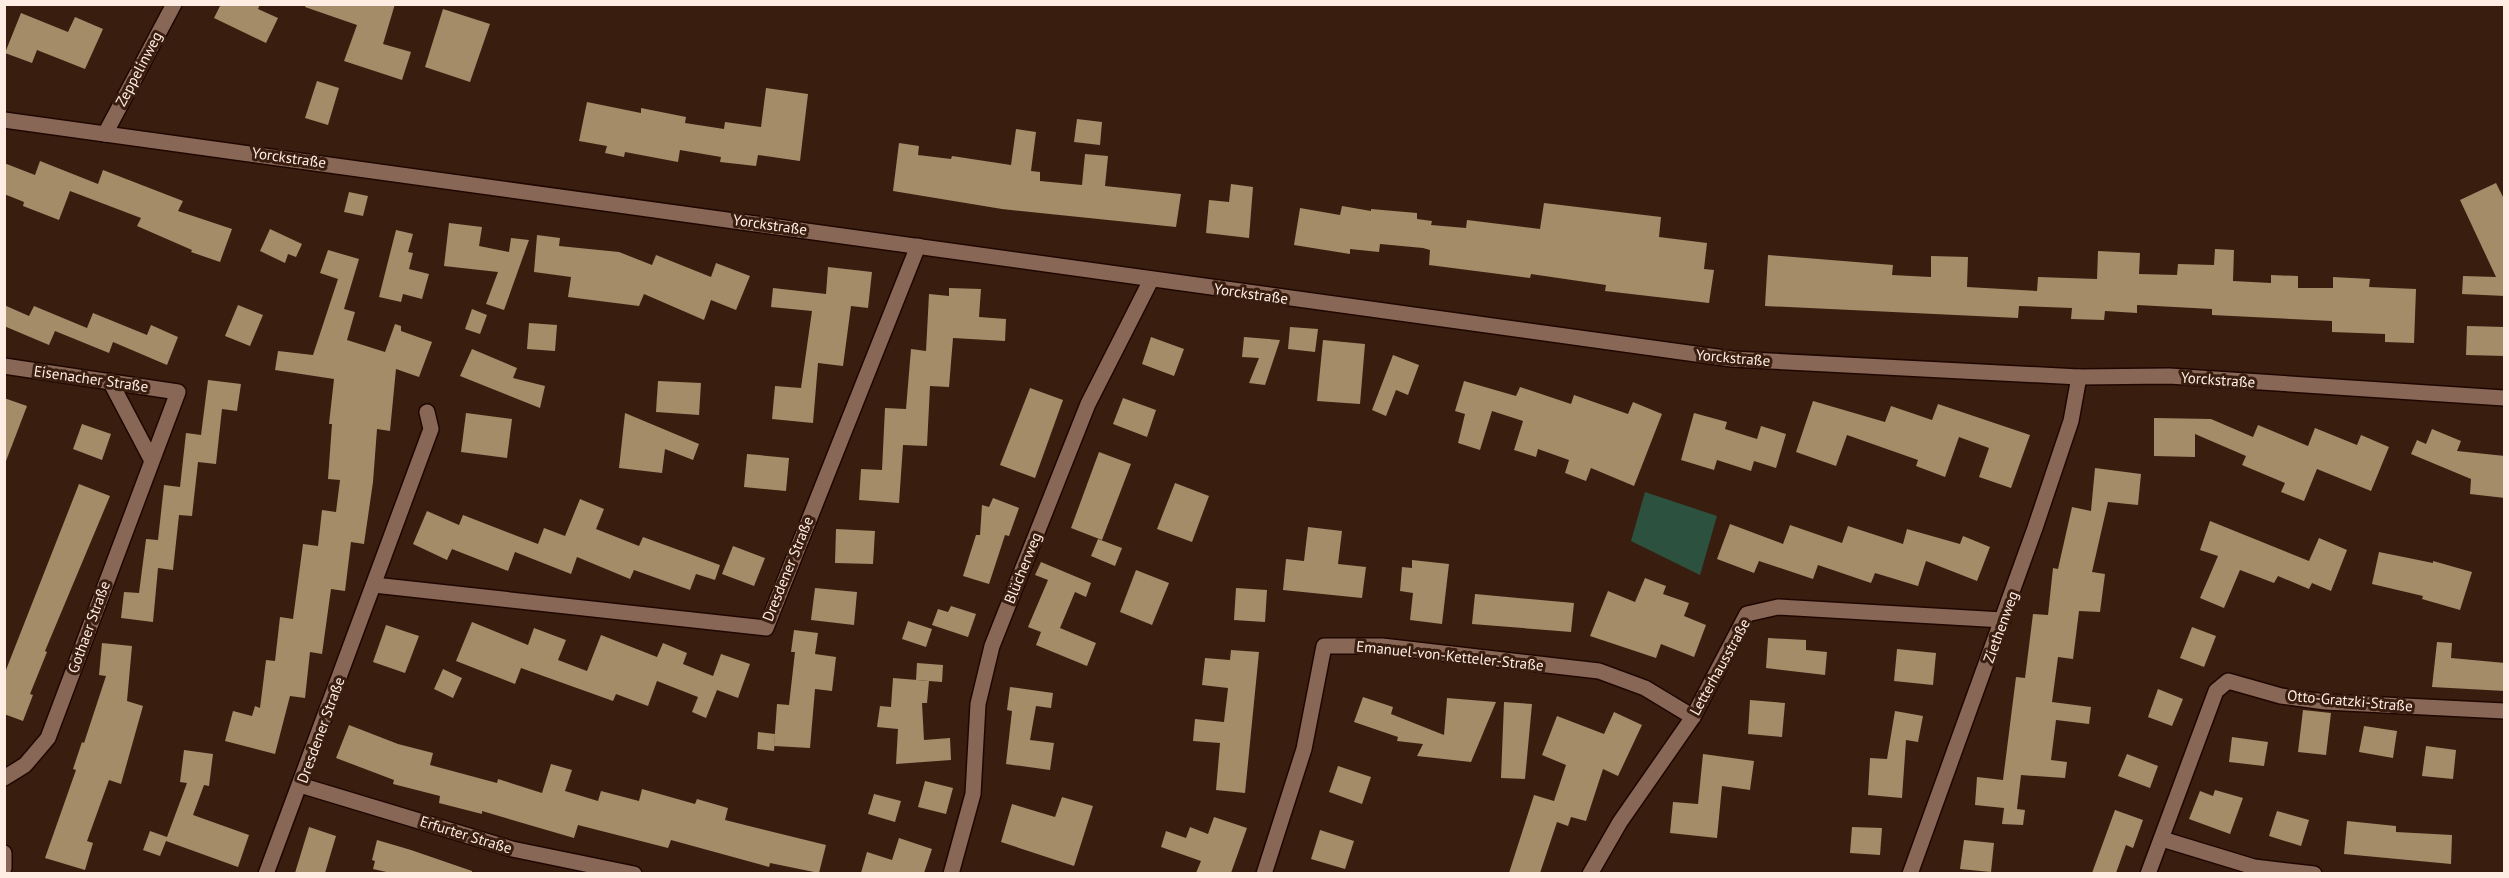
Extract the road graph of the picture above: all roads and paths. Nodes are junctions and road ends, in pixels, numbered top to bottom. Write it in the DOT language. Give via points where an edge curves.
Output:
graph roads {
  1 [pos="174,4"];
  2 [pos="4,120"];
  3 [pos="105,134"];
  4 [pos="918,246"];
  5 [pos="1151,280"];
  6 [pos="4,366"];
  7 [pos="2079,377"];
  8 [pos="110,381"];
  9 [pos="178,392"];
  10 [pos="2505,398"];
  11 [pos="427,412"];
  12 [pos="151,459"];
  13 [pos="374,585"];
  14 [pos="2003,620"];
  15 [pos="2505,711"];
  16 [pos="1693,717"];
  17 [pos="4,778"];
  18 [pos="300,785"];
  19 [pos="2162,839"];
  20 [pos="4,853"];
  21 [pos="4,868"];
  22 [pos="266,873"];
  23 [pos="634,873"];
  24 [pos="951,873"];
  25 [pos="1264,873"];
  26 [pos="1590,873"];
  27 [pos="1910,873"];
  28 [pos="2148,873"];
  29 [pos="2314,873"];
  1 -- 3 [label="street, Zeppelinweg"];
  2 -- 3 [label="street, Yorckstraße"];
  3 -- 4 [label="street, Yorckstraße"];
  4 -- 5 [label="street, Yorckstraße"];
  4 -- 13 [label="street, Dresdener Straße" via="766,628"];
  5 -- 7 [label="street, Yorckstraße" via="1732,360"];
  5 -- 24 [label="street, Blücherweg" via="1088,404 992,646 978,704 973,794"];
  6 -- 8 [label="street, Eisenacher Straße"];
  7 -- 10 [label="street, Yorckstraße" via="2169,376"];
  7 -- 14 [label="street, Ziethenweg" via="2071,421"];
  8 -- 9 [label="street, Eisenacher Straße"];
  8 -- 12 [label="street"];
  9 -- 12 [label="street, Gothaer Straße"];
  11 -- 13 [label="street, Dresdener Straße" via="431,429"];
  12 -- 17 [label="street, Gothaer Straße" via="48,738 25,765"];
  13 -- 18 [label="street, Dresdener Straße"];
  14 -- 16 [label="street, Letterhausstraße" via="1762,609 1747,614"];
  14 -- 27 [label="street, Ziethenweg"];
  15 -- 19 [label="street, Otto-Gratzki-Straße" via="2325,702 2281,696 2228,681 2216,691"];
  16 -- 25 [label="street, Emanuel-von-Ketteler-Straße" via="1645,688 1599,671 1382,646 1324,646 1304,749"];
  16 -- 26 [label="street, Letterhausstraße" via="1620,822"];
  18 -- 22 [label="street, Dresdener Straße"];
  18 -- 23 [label="street, Erfurter Straße" via="512,849"];
  19 -- 28 [label="street, Otto-Gratzki-Straße"];
  19 -- 29 [label="street" via="2254,867"];
  20 -- 21 [label="street"];
}
